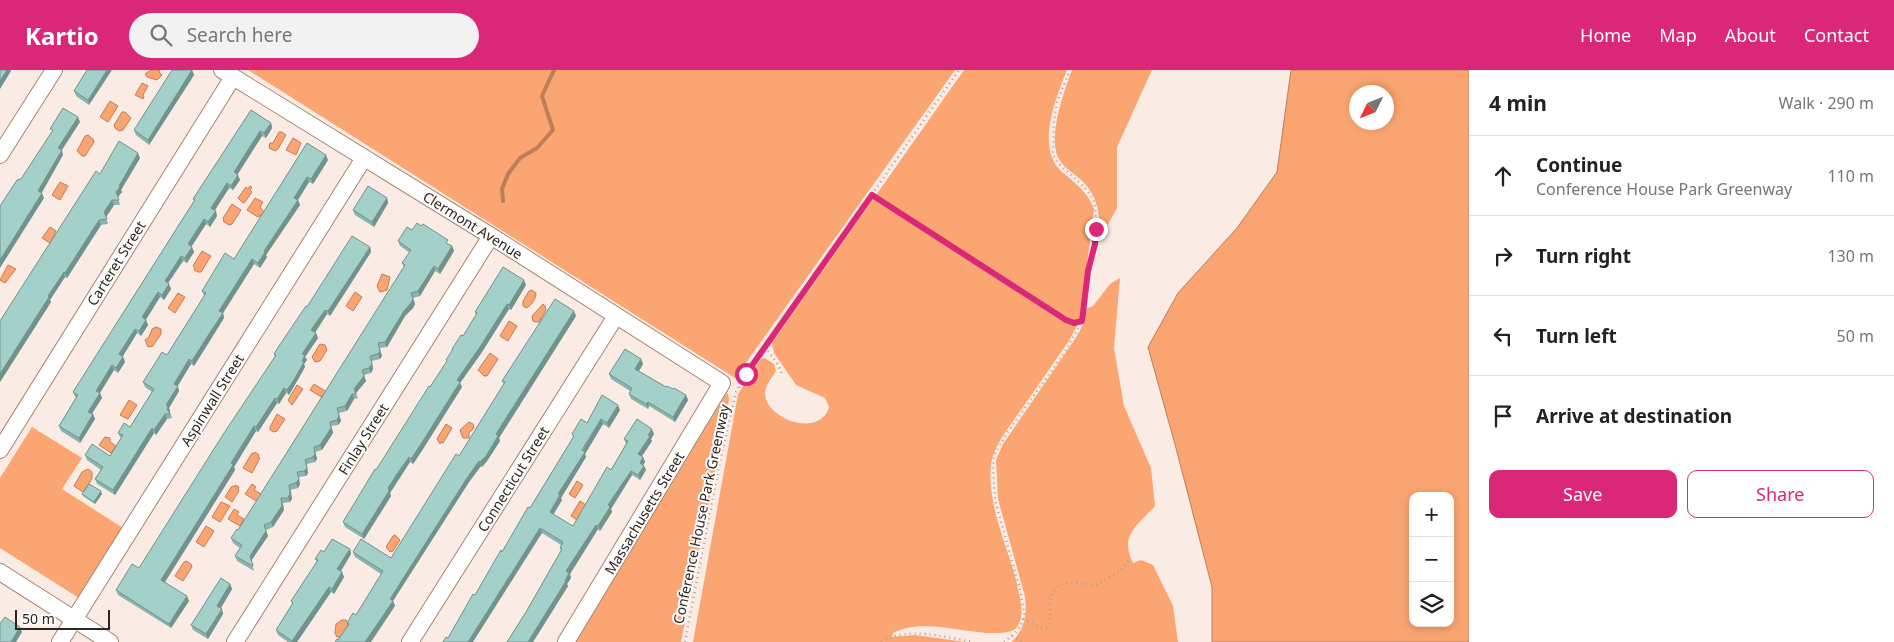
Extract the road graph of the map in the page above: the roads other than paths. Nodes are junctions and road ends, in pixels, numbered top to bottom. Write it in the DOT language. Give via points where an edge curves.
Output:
graph roads {
  1 [pos="54,70"];
  2 [pos="227,74"];
  3 [pos="0,155"];
  4 [pos="364,158"];
  5 [pos="491,236"];
  6 [pos="616,316"];
  7 [pos="722,383"];
  8 [pos="0,450"];
  9 [pos="0,572"];
  10 [pos="74,619"];
  11 [pos="60,642"];
  12 [pos="110,642"];
  13 [pos="235,642"];
  14 [pos="410,642"];
  15 [pos="566,642"];
  1 -- 3 [label="street"];
  2 -- 4 [label="street, Clermont Avenue"];
  2 -- 8 [label="street, Carteret Street"];
  4 -- 5 [label="street, Clermont Avenue"];
  4 -- 10 [label="street, Aspinwall Street"];
  5 -- 6 [label="street, Clermont Avenue"];
  5 -- 13 [label="street, Finlay Street"];
  6 -- 7 [label="street, Clermont Avenue"];
  6 -- 14 [label="street, Connecticut Street"];
  7 -- 15 [label="street, Massachusetts Street"];
  9 -- 10 [label="street"];
  10 -- 11 [label="street, Aspinwall Street"];
  10 -- 12 [label="street"];
}
